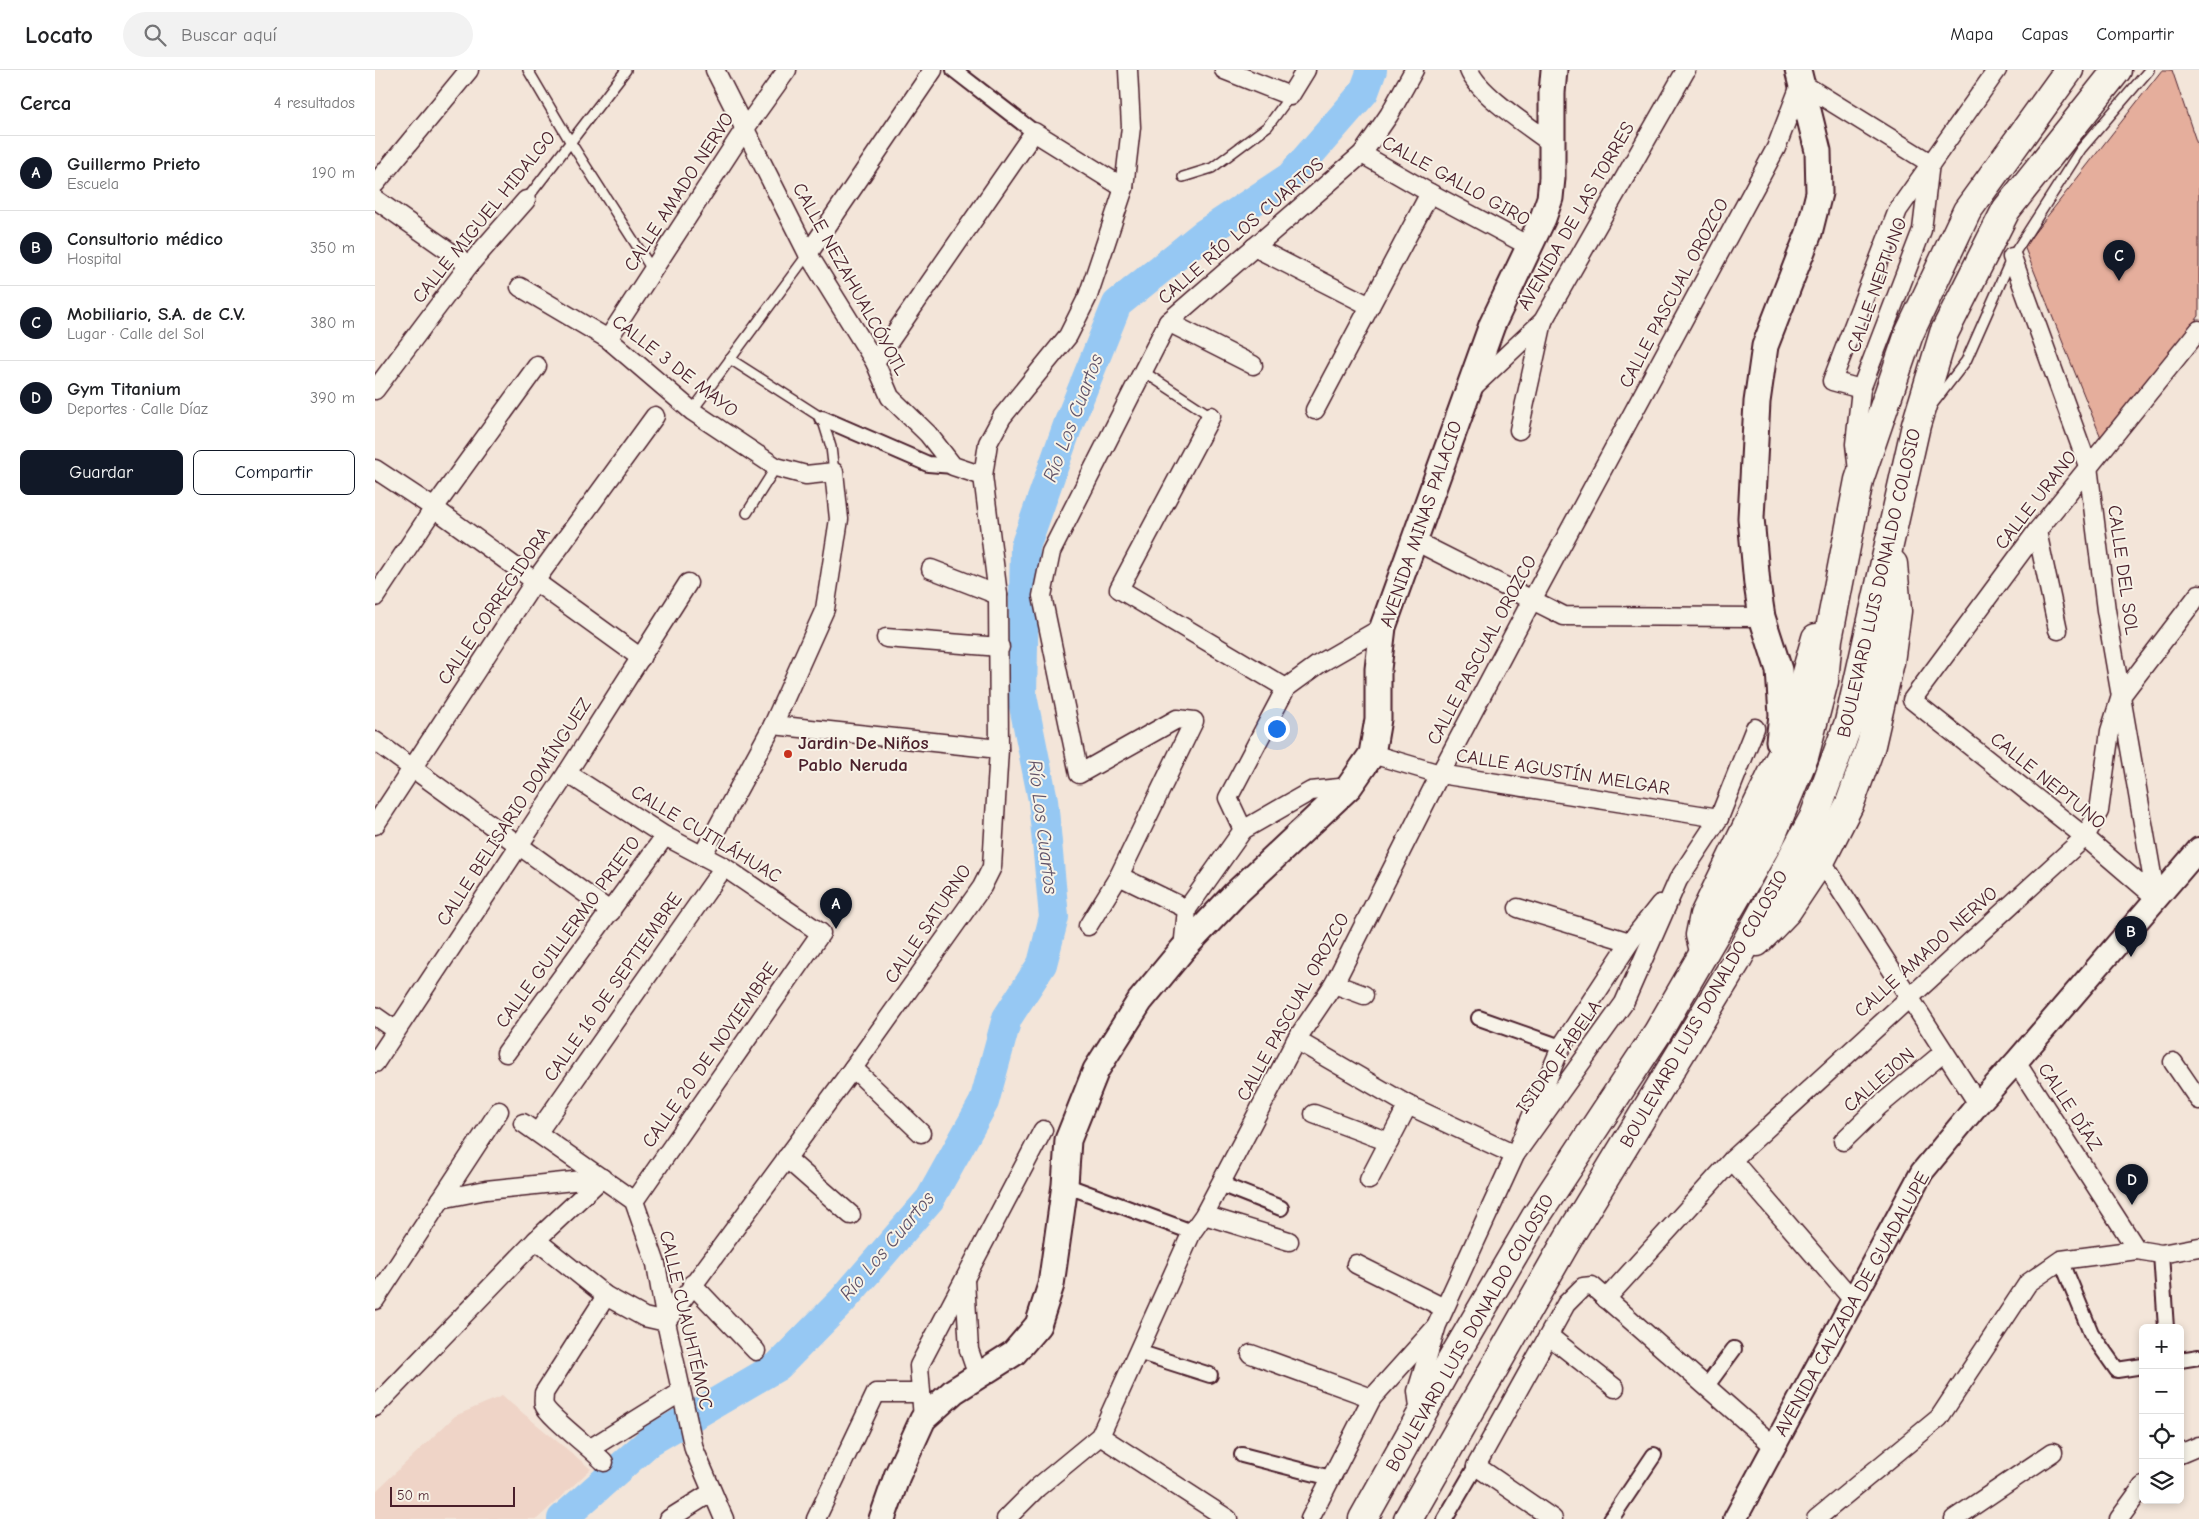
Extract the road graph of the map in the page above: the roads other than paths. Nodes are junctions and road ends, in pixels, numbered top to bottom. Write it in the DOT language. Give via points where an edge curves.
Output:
graph roads {
  1 [pos="469,70"];
  2 [pos="528,70"];
  3 [pos="626,70"];
  4 [pos="715,70"];
  5 [pos="787,70"];
  6 [pos="933,70"];
  7 [pos="954,70"];
  8 [pos="1127,70"];
  9 [pos="1224,70"];
  10 [pos="1307,70"];
  11 [pos="1414,70"];
  12 [pos="1469,70"];
  13 [pos="1555,70"];
  14 [pos="1686,70"];
  15 [pos="1997,70"];
  16 [pos="2069,70"];
  17 [pos="2117,70"];
  18 [pos="2149,70"];
  19 [pos="1800,77"];
  20 [pos="1290,96"];
  21 [pos="744,130"];
  22 [pos="1034,132"];
  23 [pos="571,143"];
  24 [pos="1551,143"];
  25 [pos="1362,154"];
  26 [pos="1930,163"];
  27 [pos="1183,177"];
  28 [pos="375,184"];
  29 [pos="1124,188"];
  30 [pos="1429,194"];
  31 [pos="375,200"];
  32 [pos="526,200"];
  33 [pos="1529,246"];
  34 [pos="1254,247"];
  35 [pos="808,254"];
  36 [pos="2012,258"];
  37 [pos="469,265"];
  38 [pos="653,271"];
  39 [pos="520,287"];
  40 [pos="1370,306"];
  41 [pos="1543,321"];
  42 [pos="1168,322"];
  43 [pos="2199,330"];
  44 [pos="608,339"];
  45 [pos="730,359"];
  46 [pos="875,362"];
  47 [pos="1253,365"];
  48 [pos="537,366"];
  49 [pos="1144,372"];
  50 [pos="1861,389"];
  51 [pos="375,390"];
  52 [pos="1467,393"];
  53 [pos="1315,410"];
  54 [pos="692,411"];
  55 [pos="655,416"];
  56 [pos="1211,416"];
  57 [pos="822,418"];
  58 [pos="1916,425"];
  59 [pos="1519,430"];
  60 [pos="953,466"];
  61 [pos="2088,466"];
  62 [pos="776,467"];
  63 [pos="375,469"];
  64 [pos="834,472"];
  65 [pos="983,476"];
  66 [pos="1859,480"];
  67 [pos="434,508"];
  68 [pos="747,514"];
  69 [pos="2037,531"];
  70 [pos="1413,540"];
  71 [pos="1890,543"];
  72 [pos="931,569"];
  73 [pos="535,581"];
  74 [pos="688,583"];
  75 [pos="2199,594"];
  76 [pos="998,595"];
  77 [pos="375,597"];
  78 [pos="1532,600"];
  79 [pos="1833,612"];
  80 [pos="1762,617"];
  81 [pos="1383,627"];
  82 [pos="2058,630"];
  83 [pos="886,638"];
  84 [pos="1814,641"];
  85 [pos="999,647"];
  86 [pos="641,658"];
  87 [pos="1779,670"];
  88 [pos="1286,688"];
  89 [pos="2121,696"];
  90 [pos="1912,700"];
  91 [pos="773,725"];
  92 [pos="1755,728"];
  93 [pos="375,741"];
  94 [pos="999,749"];
  95 [pos="1372,754"];
  96 [pos="1777,762"];
  97 [pos="411,767"];
  98 [pos="567,773"];
  99 [pos="1440,774"];
  100 [pos="1349,786"];
  101 [pos="1719,818"];
  102 [pos="375,825"];
  103 [pos="1243,830"];
  104 [pos="665,836"];
  105 [pos="2085,837"];
  106 [pos="519,845"];
  107 [pos="702,856"];
  108 [pos="2196,858"];
  109 [pos="1821,860"];
  110 [pos="724,867"];
  111 [pos="1119,876"];
  112 [pos="1678,880"];
  113 [pos="2156,898"];
  114 [pos="1518,908"];
  115 [pos="1187,909"];
  116 [pos="611,912"];
  117 [pos="1088,926"];
  118 [pos="821,933"];
  119 [pos="1630,942"];
  120 [pos="1183,949"];
  121 [pos="1704,952"];
  122 [pos="1737,962"];
  123 [pos="1334,984"];
  124 [pos="1364,995"];
  125 [pos="1909,997"];
  126 [pos="375,1016"];
  127 [pos="1479,1018"];
  128 [pos="395,1030"];
  129 [pos="1296,1040"];
  130 [pos="1561,1047"];
  131 [pos="1944,1052"];
  132 [pos="506,1053"];
  133 [pos="2016,1062"];
  134 [pos="2173,1062"];
  135 [pos="375,1063"];
  136 [pos="853,1068"];
  137 [pos="2197,1092"];
  138 [pos="1978,1104"];
  139 [pos="1408,1105"];
  140 [pos="499,1111"];
  141 [pos="1314,1114"];
  142 [pos="1043,1130"];
  143 [pos="921,1133"];
  144 [pos="1843,1141"];
  145 [pos="1389,1142"];
  146 [pos="1515,1156"];
  147 [pos="785,1158"];
  148 [pos="1732,1160"];
  149 [pos="602,1178"];
  150 [pos="1369,1180"];
  151 [pos="1220,1184"];
  152 [pos="1065,1185"];
  153 [pos="441,1199"];
  154 [pos="634,1201"];
  155 [pos="1281,1208"];
  156 [pos="851,1215"];
  157 [pos="1204,1215"];
  158 [pos="1535,1218"];
  159 [pos="1192,1232"];
  160 [pos="1569,1237"];
  161 [pos="536,1240"];
  162 [pos="1289,1241"];
  163 [pos="2199,1247"];
  164 [pos="2137,1250"];
  165 [pos="2161,1254"];
  166 [pos="2061,1260"];
  167 [pos="1356,1264"];
  168 [pos="965,1279"];
  169 [pos="691,1284"];
  170 [pos="377,1291"];
  171 [pos="606,1296"];
  172 [pos="1606,1299"];
  173 [pos="1853,1300"];
  174 [pos="1444,1308"];
  175 [pos="666,1322"];
  176 [pos="2166,1324"];
  177 [pos="1437,1326"];
  178 [pos="1549,1336"];
  179 [pos="1734,1348"];
  180 [pos="756,1351"];
  181 [pos="1138,1352"];
  182 [pos="1251,1354"];
  183 [pos="2199,1357"];
  184 [pos="2184,1359"];
  185 [pos="2139,1367"];
  186 [pos="1210,1374"];
  187 [pos="978,1376"];
  188 [pos="1706,1387"];
  189 [pos="1615,1388"];
  190 [pos="921,1392"];
  191 [pos="1371,1398"];
  192 [pos="682,1400"];
  193 [pos="375,1407"];
  194 [pos="1420,1416"];
  195 [pos="923,1418"];
  196 [pos="1100,1436"];
  197 [pos="2199,1446"];
  198 [pos="1775,1447"];
  199 [pos="591,1448"];
  200 [pos="2053,1452"];
  201 [pos="2184,1452"];
  202 [pos="1242,1455"];
  203 [pos="1655,1455"];
  204 [pos="604,1462"];
  205 [pos="1476,1466"];
  206 [pos="1331,1478"];
  207 [pos="1383,1482"];
  208 [pos="712,1492"];
  209 [pos="2139,1492"];
  210 [pos="1413,1510"];
  211 [pos="1822,1516"];
  212 [pos="669,1519"];
  213 [pos="724,1519"];
  214 [pos="816,1519"];
  215 [pos="882,1519"];
  216 [pos="1007,1519"];
  217 [pos="1228,1519"];
  218 [pos="1310,1519"];
  219 [pos="1363,1519"];
  220 [pos="1445,1519"];
  221 [pos="1553,1519"];
  222 [pos="1611,1519"];
  223 [pos="1735,1519"];
  224 [pos="1954,1519"];
  225 [pos="2119,1519"];
  1 -- 28 [label="street"];
  2 -- 23 [label="lane"];
  3 -- 23 [label="lane, CALLE MIGUEL HIDALGO"];
  4 -- 21 [label="street, CALLE NEZAHUALCÓYOTL"];
  5 -- 21 [label="street, CALLE AMADO NERVO"];
  6 -- 35 [label="street"];
  7 -- 22 [label="street"];
  8 -- 29 [label="street" via="1131,127"];
  9 -- 20 [label="street"];
  10 -- 20 [label="street"];
  11 -- 25 [label="street, CALLE RÍO LOS CUARTOS"];
  12 -- 24 [label="street" via="1490,96"];
  13 -- 24 [label="main road, AVENIDA MINAS PALACIO"];
  14 -- 41 [label="street, AVENIDA DE LAS TORRES"];
  15 -- 26 [label="street"];
  16 -- 66 [label="highway, BOULEVARD LUIS DONALDO COLOSIO" via="1967,211 1909,334"];
  17 -- 58 [label="highway, BOULEVARD LUIS DONALDO COLOSIO" via="2005,210 1944,333"];
  18 -- 36 [label="lane" via="2081,149"];
  19 -- 26 [label="street"];
  19 -- 78 [label="street, CALLE PASCUAL OROZCO" via="1776,148"];
  19 -- 80 [label="main road" via="1818,151 1819,193 1809,234 1765,346 1757,402 1751,518"];
  20 -- 27 [label="lane" via="1269,126 1212,168"];
  21 -- 35 [label="street, CALLE NEZAHUALCÓYOTL"];
  21 -- 38 [label="street, CALLE AMADO NERVO"];
  22 -- 29 [label="street"];
  22 -- 46 [label="street"];
  23 -- 32 [label="lane, CALLE MIGUEL HIDALGO"];
  23 -- 38 [label="lane"];
  24 -- 33 [label="main road, AVENIDA MINAS PALACIO" via="1550,198"];
  25 -- 30 [label="street, CALLE GALLO GIRO"];
  25 -- 34 [label="street, CALLE RÍO LOS CUARTOS"];
  26 -- 50 [label="street, CALLE NEPTUNO" via="1922,230"];
  26 -- 50 [label="street" via="1898,210 1832,381"];
  29 -- 65 [label="street" via="1088,296 1069,336 1002,418 988,443"];
  30 -- 33 [label="street, CALLE GALLO GIRO"];
  30 -- 40 [label="street"];
  31 -- 37 [label="street"];
  32 -- 37 [label="street, CALLE MIGUEL HIDALGO"];
  33 -- 52 [label="main road, AVENIDA MINAS PALACIO" via="1492,325"];
  34 -- 40 [label="street"];
  34 -- 42 [label="street, CALLE RÍO LOS CUARTOS"];
  35 -- 45 [label="lane"];
  35 -- 46 [label="street, CALLE NEZAHUALCÓYOTL"];
  36 -- 58 [label="lane" via="1967,362"];
  36 -- 61 [label="street, CALLE DEL SOL"];
  37 -- 51 [label="street, CALLE MIGUEL HIDALGO"];
  38 -- 44 [label="street, CALLE AMADO NERVO"];
  39 -- 44 [label="street, CALLE 3 DE MAYO"];
  40 -- 53 [label="street"];
  41 -- 52 [label="street, AVENIDA DE LAS TORRES"];
  41 -- 59 [label="street"];
  42 -- 47 [label="street"];
  42 -- 49 [label="street, CALLE RÍO LOS CUARTOS"];
  43 -- 61 [label="street, CALLE URANO"];
  44 -- 54 [label="street, CALLE 3 DE MAYO"];
  45 -- 54 [label="lane"];
  45 -- 57 [label="lane"];
  46 -- 60 [label="street, CALLE NEZAHUALCÓYOTL" via="890,396 928,434"];
  48 -- 67 [label="street"];
  49 -- 56 [label="lane"];
  49 -- 111 [label="street, CALLE RÍO LOS CUARTOS" via="1051,552 1042,596 1079,774 1177,719 1194,721"];
  50 -- 66 [label="street, CALLE NEPTUNO" via="1855,444"];
  52 -- 70 [label="main road, AVENIDA MINAS PALACIO"];
  54 -- 62 [label="street, CALLE 3 DE MAYO"];
  55 -- 73 [label="street, CALLE CORREGIDORA"];
  56 -- 88 [label="street" via="1119,589"];
  57 -- 60 [label="street" via="927,464"];
  57 -- 64 [label="lane"];
  58 -- 71 [label="highway, BOULEVARD LUIS DONALDO COLOSIO"];
  60 -- 65 [label="street"];
  61 -- 69 [label="street, CALLE URANO"];
  61 -- 89 [label="street, CALLE DEL SOL" via="2106,610"];
  62 -- 64 [label="street, CALLE 3 DE MAYO" via="807,475"];
  62 -- 68 [label="lane"];
  63 -- 67 [label="street"];
  64 -- 91 [label="street" via="839,519 825,609"];
  65 -- 76 [label="street, CALLE SATURNO"];
  66 -- 79 [label="highway, BOULEVARD LUIS DONALDO COLOSIO"];
  67 -- 73 [label="street"];
  67 -- 77 [label="street"];
  69 -- 82 [label="street"];
  69 -- 90 [label="street, CALLE URANO"];
  70 -- 78 [label="street"];
  70 -- 81 [label="main road, AVENIDA MINAS PALACIO"];
  71 -- 109 [label="highway" via="1897,611 1890,662 1871,745 1849,803"];
  71 -- 122 [label="highway, BOULEVARD LUIS DONALDO COLOSIO" via="1846,731 1814,817"];
  72 -- 76 [label="street"];
  73 -- 86 [label="street"];
  73 -- 97 [label="street, CALLE CORREGIDORA"];
  74 -- 86 [label="street, CALLE BELISARIO DOMÍNGUEZ"];
  75 -- 89 [label="street, CALLE AMADO NERVO"];
  76 -- 85 [label="street, CALLE SATURNO"];
  78 -- 80 [label="street" via="1563,616"];
  78 -- 99 [label="street, CALLE PASCUAL OROZCO"];
  79 -- 84 [label="highway"];
  79 -- 121 [label="highway, BOULEVARD LUIS DONALDO COLOSIO" via="1824,681 1804,757 1771,837"];
  80 -- 87 [label="main road"];
  81 -- 88 [label="street" via="1319,664"];
  81 -- 95 [label="main road, AVENIDA MINAS PALACIO" via="1377,669 1378,720"];
  83 -- 85 [label="street"];
  84 -- 87 [label="main road" via="1796,664"];
  84 -- 96 [label="highway"];
  85 -- 94 [label="street, CALLE SATURNO"];
  86 -- 98 [label="street, CALLE BELISARIO DOMÍNGUEZ"];
  87 -- 96 [label="main road" via="1782,716"];
  88 -- 103 [label="street" via="1228,798"];
  89 -- 105 [label="street, CALLE AMADO NERVO" via="2110,731 2099,812"];
  89 -- 113 [label="street, CALLE DEL SOL"];
  90 -- 105 [label="street, CALLE NEPTUNO"];
  91 -- 94 [label="street"];
  91 -- 107 [label="street"];
  92 -- 101 [label="street, ISIDRO FABELA"];
  93 -- 97 [label="street"];
  94 -- 136 [label="street, CALLE SATURNO" via="992,867 982,887"];
  95 -- 99 [label="street, CALLE AGUSTÍN MELGAR"];
  95 -- 100 [label="main road, AVENIDA MINAS PALACIO"];
  96 -- 121 [label="highway" via="1704,915 1700,934"];
  97 -- 102 [label="street, CALLE CORREGIDORA"];
  97 -- 106 [label="street"];
  98 -- 104 [label="street, CALLE CUITLÁHUAC"];
  98 -- 106 [label="street, CALLE BELISARIO DOMÍNGUEZ"];
  99 -- 101 [label="street, CALLE AGUSTÍN MELGAR"];
  99 -- 123 [label="street, CALLE PASCUAL OROZCO"];
  100 -- 103 [label="street" via="1311,791"];
  100 -- 120 [label="main road, AVENIDA MINAS PALACIO" via="1235,894"];
  101 -- 112 [label="street, ISIDRO FABELA"];
  103 -- 115 [label="street"];
  104 -- 107 [label="street, CALLE CUITLÁHUAC"];
  104 -- 116 [label="street, CALLE GUILLERMO PRIETO"];
  105 -- 113 [label="street, CALLE NEPTUNO"];
  105 -- 125 [label="street, CALLE AMADO NERVO"];
  106 -- 116 [label="street"];
  106 -- 128 [label="street, CALLE BELISARIO DOMÍNGUEZ"];
  107 -- 110 [label="street, CALLE CUITLÁHUAC"];
  108 -- 113 [label="street, AVENIDA CALZADA DE GUADALUPE"];
  109 -- 122 [label="highway" via="1787,911"];
  109 -- 125 [label="street"];
  110 -- 118 [label="street, CALLE CUITLÁHUAC"];
  110 -- 149 [label="street, CALLE 16 DE SEPTIEMBRE" via="530,1127"];
  111 -- 115 [label="street"];
  111 -- 117 [label="street"];
  112 -- 119 [label="street"];
  112 -- 146 [label="street, ISIDRO FABELA" via="1623,1003"];
  113 -- 133 [label="street, AVENIDA CALZADA DE GUADALUPE"];
  114 -- 119 [label="street"];
  115 -- 120 [label="street"];
  116 -- 132 [label="street, CALLE GUILLERMO PRIETO"];
  118 -- 154 [label="street, CALLE 20 DE NOVIEMBRE"];
  119 -- 130 [label="street"];
  120 -- 152 [label="main road, AVENIDA MINAS PALACIO" via="1140,1001 1095,1070 1067,1140"];
  121 -- 158 [label="highway, BOULEVARD LUIS DONALDO COLOSIO" via="1658,1032"];
  122 -- 160 [label="highway, BOULEVARD LUIS DONALDO COLOSIO"];
  123 -- 124 [label="street"];
  123 -- 129 [label="street, CALLE PASCUAL OROZCO"];
  125 -- 131 [label="street"];
  125 -- 148 [label="street, CALLE AMADO NERVO"];
  126 -- 128 [label="street"];
  127 -- 130 [label="street"];
  128 -- 135 [label="street, CALLE BELISARIO DOMÍNGUEZ"];
  129 -- 139 [label="street"];
  129 -- 151 [label="street, CALLE PASCUAL OROZCO"];
  130 -- 146 [label="street"];
  131 -- 138 [label="street"];
  131 -- 144 [label="street, CALLEJON"];
  133 -- 138 [label="street, AVENIDA CALZADA DE GUADALUPE"];
  133 -- 164 [label="street, CALLE DÍAZ"];
  134 -- 137 [label="street"];
  136 -- 143 [label="street"];
  136 -- 147 [label="street, CALLE SATURNO"];
  138 -- 173 [label="street, AVENIDA CALZADA DE GUADALUPE" via="1922,1172"];
  139 -- 145 [label="street"];
  139 -- 146 [label="street"];
  140 -- 153 [label="street"];
  141 -- 145 [label="street"];
  142 -- 168 [label="street"];
  145 -- 150 [label="street"];
  146 -- 174 [label="street, ISIDRO FABELA"];
  147 -- 156 [label="street"];
  147 -- 169 [label="street, CALLE SATURNO"];
  148 -- 172 [label="street, CALLE AMADO NERVO"];
  148 -- 173 [label="street"];
  149 -- 153 [label="street" via="486,1190"];
  149 -- 154 [label="street"];
  149 -- 161 [label="street"];
  151 -- 155 [label="street"];
  151 -- 157 [label="street, CALLE PASCUAL OROZCO"];
  152 -- 159 [label="street"];
  152 -- 187 [label="main road, AVENIDA MINAS PALACIO" via="1051,1285 1037,1325 1014,1353"];
  153 -- 170 [label="street"];
  154 -- 175 [label="street, CALLE CUAUHTÉMOC" via="656,1264"];
  157 -- 159 [label="street, CALLE PASCUAL OROZCO"];
  157 -- 162 [label="street"];
  158 -- 160 [label="highway" via="1536,1228 1490,1310 1491,1318 1505,1325 1514,1319 1557,1246"];
  158 -- 194 [label="highway, BOULEVARD LUIS DONALDO COLOSIO"];
  159 -- 181 [label="street, CALLE PASCUAL OROZCO"];
  160 -- 210 [label="highway, BOULEVARD LUIS DONALDO COLOSIO"];
  161 -- 171 [label="street"];
  161 -- 193 [label="street"];
  163 -- 165 [label="street"];
  164 -- 165 [label="street"];
  164 -- 166 [label="street"];
  165 -- 176 [label="street"];
  166 -- 185 [label="street" via="2091,1333 2117,1370"];
  166 -- 211 [label="street" via="2028,1283 1939,1418"];
  167 -- 174 [label="street"];
  168 -- 187 [label="street" via="969,1350"];
  168 -- 190 [label="street" via="919,1366"];
  169 -- 175 [label="street, CALLE SATURNO"];
  169 -- 180 [label="street"];
  171 -- 175 [label="street" via="644,1317"];
  171 -- 199 [label="street" via="544,1393 543,1404 549,1414"];
  172 -- 178 [label="street" via="1592,1286 1583,1287 1565,1304"];
  172 -- 188 [label="street"];
  173 -- 198 [label="street, AVENIDA CALZADA DE GUADALUPE"];
  174 -- 177 [label="street, ISIDRO FABELA"];
  175 -- 192 [label="street, CALLE CUAUHTÉMOC"];
  177 -- 191 [label="street"];
  177 -- 194 [label="street, ISIDRO FABELA" via="1417,1391"];
  178 -- 189 [label="street"];
  178 -- 205 [label="street"];
  179 -- 188 [label="street"];
  181 -- 186 [label="street"];
  181 -- 196 [label="street, CALLE PASCUAL OROZCO"];
  182 -- 191 [label="street"];
  183 -- 184 [label="street"];
  187 -- 195 [label="main road, AVENIDA MINAS PALACIO" via="954,1391"];
  188 -- 198 [label="street"];
  190 -- 195 [label="street"];
  190 -- 214 [label="street" via="876,1394"];
  191 -- 206 [label="street"];
  192 -- 199 [label="street"];
  192 -- 208 [label="street, CALLE CUAUHTÉMOC" via="694,1448"];
  194 -- 207 [label="highway, BOULEVARD LUIS DONALDO COLOSIO"];
  195 -- 215 [label="main road, AVENIDA MINAS PALACIO"];
  196 -- 216 [label="street, CALLE PASCUAL OROZCO" via="1037,1488"];
  196 -- 217 [label="street"];
  197 -- 201 [label="street"];
  198 -- 223 [label="street, AVENIDA CALZADA DE GUADALUPE"];
  199 -- 204 [label="street"];
  200 -- 224 [label="street"];
  202 -- 206 [label="street"];
  203 -- 222 [label="street"];
  205 -- 220 [label="street"];
  205 -- 221 [label="street"];
  206 -- 218 [label="street"];
  207 -- 210 [label="highway" via="1397,1474 1457,1375 1465,1370 1475,1375 1478,1383 1418,1486"];
  207 -- 219 [label="highway, BOULEVARD LUIS DONALDO COLOSIO"];
  208 -- 212 [label="street"];
  208 -- 213 [label="street, CALLE CUAUHTÉMOC"];
  209 -- 225 [label="street"];
}
